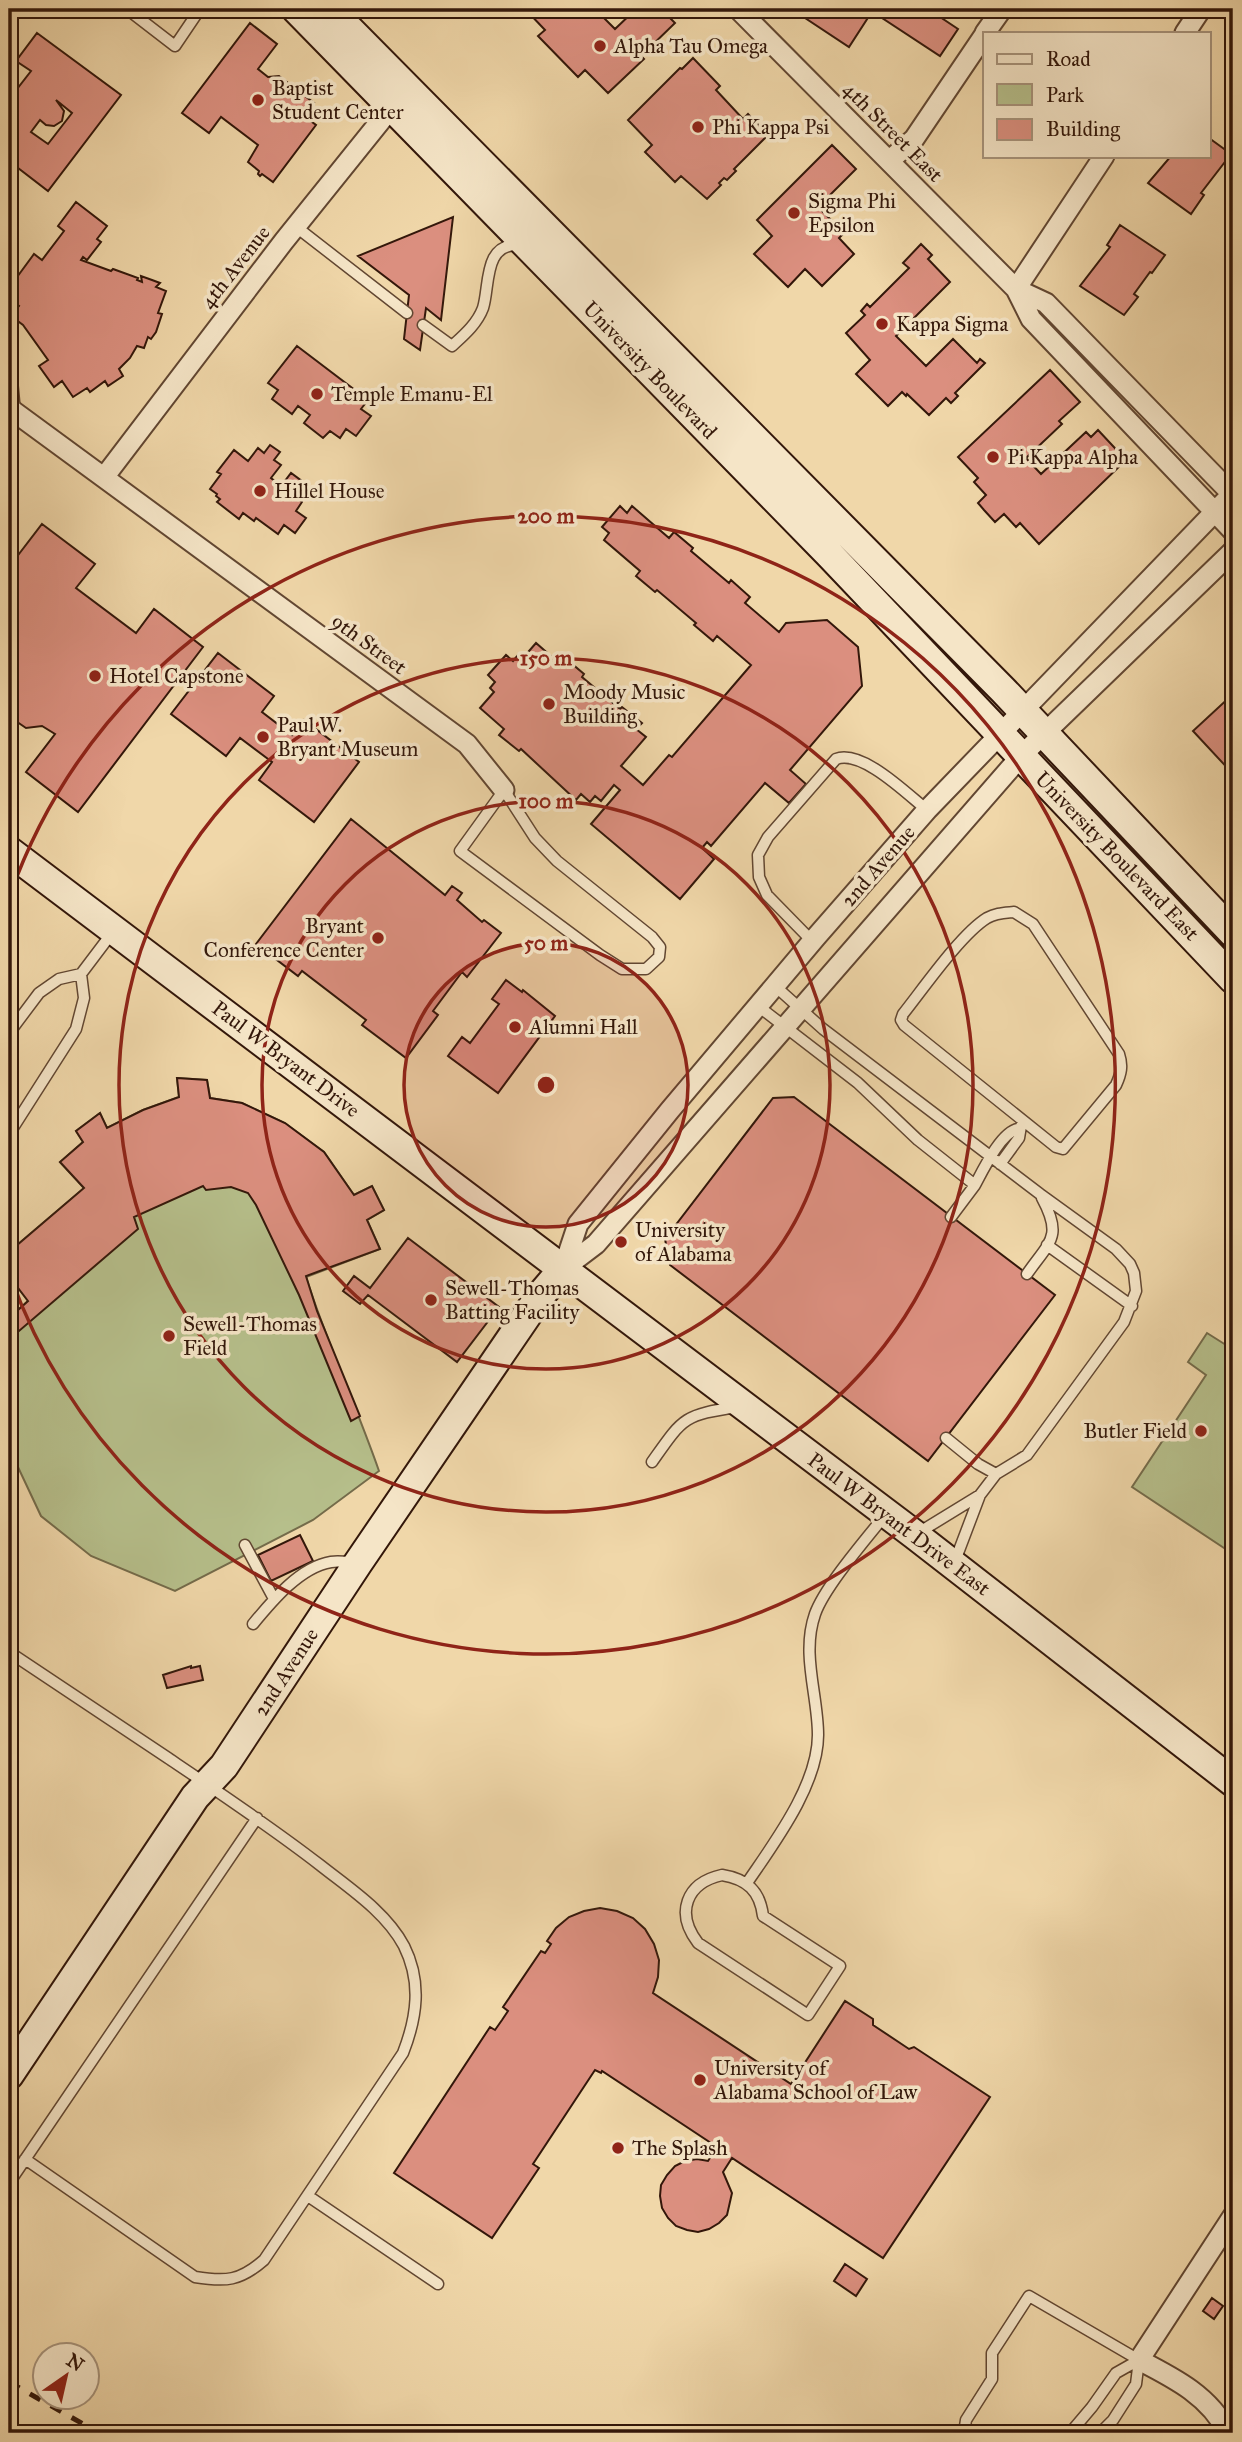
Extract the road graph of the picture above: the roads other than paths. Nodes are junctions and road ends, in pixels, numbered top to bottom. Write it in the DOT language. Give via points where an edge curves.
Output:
graph roads {
  1 [pos="127,9"];
  2 [pos="200,9"];
  3 [pos="296,9"];
  4 [pos="328,9"];
  5 [pos="738,9"];
  6 [pos="1002,9"];
  7 [pos="1201,9"];
  8 [pos="986,32"];
  9 [pos="1186,32"];
  10 [pos="983,37"];
  11 [pos="399,97"];
  12 [pos="1103,158"];
  13 [pos="889,161"];
  14 [pos="295,226"];
  15 [pos="530,247"];
  16 [pos="1016,289"];
  17 [pos="407,313"];
  18 [pos="423,325"];
  19 [pos="9,349"];
  20 [pos="12,410"];
  21 [pos="106,476"];
  22 [pos="1233,494"];
  23 [pos="1215,511"];
  24 [pos="1233,531"];
  25 [pos="1233,551"];
  26 [pos="1022,710"];
  27 [pos="1001,733"];
  28 [pos="1044,733"];
  29 [pos="1021,756"];
  30 [pos="504,790"];
  31 [pos="927,810"];
  32 [pos="9,850"];
  33 [pos="114,930"];
  34 [pos="1233,933"];
  35 [pos="812,941"];
  36 [pos="81,974"];
  37 [pos="1233,979"];
  38 [pos="775,986"];
  39 [pos="758,1006"];
  40 [pos="801,1009"];
  41 [pos="785,1028"];
  42 [pos="9,1033"];
  43 [pos="1021,1125"];
  44 [pos="9,1134"];
  45 [pos="991,1157"];
  46 [pos="1000,1164"];
  47 [pos="975,1185"];
  48 [pos="1040,1194"];
  49 [pos="951,1217"];
  50 [pos="1047,1245"];
  51 [pos="563,1269"];
  52 [pos="1027,1274"];
  53 [pos="1132,1306"];
  54 [pos="744,1406"];
  55 [pos="946,1438"];
  56 [pos="652,1462"];
  57 [pos="996,1474"];
  58 [pos="980,1495"];
  59 [pos="886,1513"];
  60 [pos="915,1535"];
  61 [pos="245,1545"];
  62 [pos="358,1563"];
  63 [pos="953,1565"];
  64 [pos="274,1599"];
  65 [pos="253,1624"];
  66 [pos="9,1652"];
  67 [pos="1233,1782"];
  68 [pos="206,1784"];
  69 [pos="257,1818"];
  70 [pos="747,1883"];
  71 [pos="9,2075"];
  72 [pos="25,2159"];
  73 [pos="9,2183"];
  74 [pos="309,2196"];
  75 [pos="1233,2216"];
  76 [pos="438,2284"];
  77 [pos="1139,2360"];
  78 [pos="964,2433"];
  79 [pos="1070,2433"];
  80 [pos="1100,2433"];
  81 [pos="1228,2433"];
  1 -- 2 [label="lane" via="175,46"];
  3 -- 11 [label="main road, University Boulevard"];
  4 -- 11 [label="main road, University Boulevard"];
  5 -- 13 [label="street, 4th Street East"];
  6 -- 8 [label="street"];
  7 -- 9 [label="street"];
  10 -- 13 [label="street" via="914,139"];
  11 -- 14 [label="street, 4th Avenue"];
  11 -- 15 [label="main road, University Boulevard"];
  11 -- 26 [label="main road, University Boulevard"];
  12 -- 16 [label="street"];
  13 -- 16 [label="street, 4th Street East"];
  14 -- 17 [label="lane"];
  14 -- 21 [label="street, 4th Avenue"];
  15 -- 18 [label="lane" via="510,245 498,254 487,273 483,307 474,324 452,346"];
  15 -- 27 [label="main road, University Boulevard"];
  16 -- 22 [label="street, 4th Street East" via="1046,303"];
  16 -- 23 [label="street, 4th Street East" via="1031,319"];
  19 -- 20 [label="lane"];
  20 -- 21 [label="street, 9th Street"];
  21 -- 30 [label="street, 9th Street" via="467,744"];
  22 -- 23 [label="street, 2nd Avenue"];
  23 -- 24 [label="street, 4th Street East"];
  23 -- 26 [label="street, 2nd Avenue"];
  25 -- 28 [label="street, 2nd Avenue"];
  26 -- 27 [label="street, 2nd Avenue"];
  26 -- 28 [label="main road, University Boulevard East"];
  27 -- 29 [label="main road, University Boulevard East"];
  27 -- 31 [label="street, 2nd Avenue"];
  28 -- 29 [label="street, 2nd Avenue"];
  28 -- 34 [label="main road, University Boulevard East"];
  29 -- 37 [label="main road, University Boulevard East"];
  29 -- 40 [label="street, 2nd Avenue"];
  30 -- 30 [label="lane, 9th Street" via="460,851 600,956 622,969 646,969 659,957 660,947 557,861 535,838"];
  31 -- 35 [label="street, 2nd Avenue"];
  31 -- 35 [label="lane" via="866,763 843,756 836,759 768,837 758,855 759,877 767,895"];
  32 -- 33 [label="main road, Paul W Bryant Drive"];
  33 -- 36 [label="lane"];
  33 -- 51 [label="main road, Paul W Bryant Drive"];
  35 -- 38 [label="street, 2nd Avenue"];
  36 -- 42 [label="lane" via="59,979 39,993"];
  36 -- 44 [label="lane" via="85,998 76,1029"];
  38 -- 39 [label="street, 2nd Avenue"];
  38 -- 40 [label="lane"];
  39 -- 41 [label="lane"];
  39 -- 51 [label="street, 2nd Avenue" via="578,1224"];
  40 -- 41 [label="street, 2nd Avenue"];
  40 -- 45 [label="lane"];
  41 -- 47 [label="lane" via="858,1083 918,1140"];
  41 -- 51 [label="street, 2nd Avenue" via="596,1244"];
  43 -- 43 [label="lane" via="901,1020 972,931 993,916 1014,912 1025,916 1041,935 1122,1062 1116,1086 1063,1149"];
  43 -- 45 [label="lane"];
  43 -- 46 [label="lane" via="1019,1138"];
  45 -- 46 [label="lane"];
  45 -- 47 [label="lane"];
  46 -- 48 [label="lane"];
  47 -- 49 [label="lane"];
  48 -- 50 [label="lane" via="1054,1226"];
  48 -- 53 [label="lane" via="1130,1264 1136,1291"];
  50 -- 52 [label="lane"];
  50 -- 53 [label="lane"];
  51 -- 54 [label="main road, Paul W Bryant Drive East"];
  51 -- 62 [label="main road, 2nd Avenue"];
  53 -- 57 [label="lane" via="1027,1455"];
  54 -- 56 [label="lane" via="704,1412 683,1421"];
  54 -- 59 [label="main road, Paul W Bryant Drive East"];
  55 -- 57 [label="lane"];
  57 -- 58 [label="lane"];
  58 -- 60 [label="lane"];
  58 -- 63 [label="lane"];
  59 -- 60 [label="main road, Paul W Bryant Drive East"];
  59 -- 70 [label="lane" via="816,1613 810,1643 818,1737 812,1768 801,1798"];
  60 -- 63 [label="main road, Paul W Bryant Drive East"];
  61 -- 64 [label="lane"];
  62 -- 64 [label="lane" via="315,1567"];
  62 -- 68 [label="main road, 2nd Avenue" via="224,1766"];
  63 -- 67 [label="main road, Paul W Bryant Drive East"];
  64 -- 65 [label="lane"];
  66 -- 68 [label="lane"];
  68 -- 69 [label="lane"];
  68 -- 71 [label="main road, 2nd Avenue"];
  69 -- 72 [label="lane"];
  69 -- 74 [label="lane" via="382,1916 414,1970 413,2028 403,2053"];
  70 -- 70 [label="lane" via="762,1903 763,1916 840,1966 808,2015 698,1943 690,1932 685,1907 698,1885 722,1875"];
  72 -- 73 [label="lane"];
  72 -- 74 [label="lane" via="195,2277 214,2280 250,2273"];
  74 -- 76 [label="lane"];
  75 -- 77 [label="street"];
  77 -- 78 [label="lane" via="1029,2296 992,2353 992,2379 966,2420"];
  77 -- 79 [label="lane" via="1116,2373"];
  77 -- 80 [label="lane" via="1136,2384"];
  77 -- 81 [label="street" via="1194,2391"];
}
